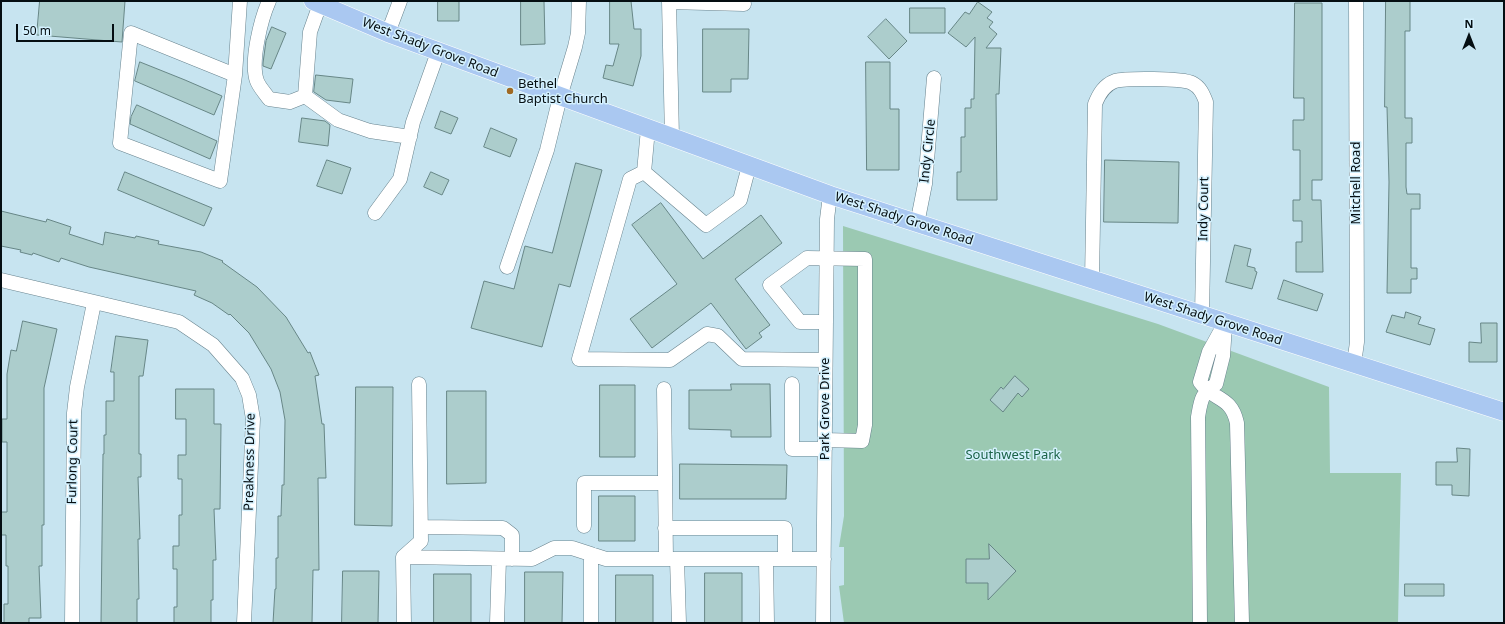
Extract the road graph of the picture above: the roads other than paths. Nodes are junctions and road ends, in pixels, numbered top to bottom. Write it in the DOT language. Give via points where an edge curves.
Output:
graph roads {
  1 [pos="240,1"];
  2 [pos="269,1"];
  3 [pos="400,1"];
  4 [pos="579,1"];
  5 [pos="1356,1"];
  6 [pos="317,2"];
  7 [pos="669,2"];
  8 [pos="744,4"];
  9 [pos="388,33"];
  10 [pos="438,52"];
  11 [pos="235,75"];
  12 [pos="934,78"];
  13 [pos="305,96"];
  14 [pos="560,97"];
  15 [pos="648,129"];
  16 [pos="410,137"];
  17 [pos="672,138"];
  18 [pos="749,166"];
  19 [pos="644,172"];
  20 [pos="830,195"];
  21 [pos="375,213"];
  22 [pos="917,224"];
  23 [pos="826,258"];
  24 [pos="508,267"];
  25 [pos="1,280"];
  26 [pos="1092,280"];
  27 [pos="94,303"];
  28 [pos="1202,315"];
  29 [pos="826,322"];
  30 [pos="1225,323"];
  31 [pos="825,360"];
  32 [pos="1354,364"];
  33 [pos="419,384"];
  34 [pos="792,384"];
  35 [pos="664,388"];
  36 [pos="1206,391"];
  37 [pos="1504,412"];
  38 [pos="825,445"];
  39 [pos="665,483"];
  40 [pos="584,526"];
  41 [pos="421,527"];
  42 [pos="665,528"];
  43 [pos="591,554"];
  44 [pos="403,558"];
  45 [pos="506,559"];
  46 [pos="671,559"];
  47 [pos="766,559"];
  48 [pos="785,559"];
  49 [pos="824,559"];
  50 [pos="72,623"];
  51 [pos="244,623"];
  52 [pos="404,623"];
  53 [pos="497,623"];
  54 [pos="591,623"];
  55 [pos="679,623"];
  56 [pos="766,623"];
  57 [pos="823,623"];
  58 [pos="1200,623"];
  59 [pos="1242,623"];
  1 -- 11 [label="street"];
  2 -- 13 [label="street" via="255,52 257,81 269,99 290,102"];
  3 -- 9 [label="street"];
  4 -- 14 [label="street" via="578,32"];
  5 -- 32 [label="street, Mitchell Road" via="1357,342"];
  6 -- 9 [label="main road, West Shady Grove Road"];
  6 -- 13 [label="street" via="310,32"];
  7 -- 8 [label="street"];
  7 -- 17 [label="street"];
  9 -- 10 [label="main road, West Shady Grove Road"];
  10 -- 14 [label="main road, West Shady Grove Road"];
  10 -- 16 [label="street"];
  11 -- 11 [label="street" via="220,181 120,143 131,33"];
  12 -- 22 [label="street, Indy Circle" via="925,184"];
  13 -- 16 [label="street" via="338,120 370,131"];
  14 -- 15 [label="main road, West Shady Grove Road"];
  14 -- 24 [label="street" via="547,150"];
  15 -- 17 [label="main road, West Shady Grove Road"];
  15 -- 19 [label="street"];
  16 -- 21 [label="street" via="400,179"];
  17 -- 18 [label="main road, West Shady Grove Road"];
  18 -- 19 [label="street" via="740,200 706,225"];
  18 -- 20 [label="main road, West Shady Grove Road"];
  19 -- 31 [label="street" via="630,179 579,359 670,360 707,334 718,336 742,359"];
  20 -- 22 [label="main road, West Shady Grove Road"];
  20 -- 23 [label="street, Park Grove Drive"];
  22 -- 26 [label="main road, West Shady Grove Road"];
  23 -- 29 [label="street, Park Grove Drive"];
  23 -- 29 [label="street" via="807,258 770,285 800,322"];
  23 -- 38 [label="street" via="865,259 865,425 862,441"];
  25 -- 27 [label="street, Preakness Drive"];
  26 -- 28 [label="main road, West Shady Grove Road"];
  26 -- 28 [label="street, Indy Court" via="1095,104 1099,95 1105,87 1124,80 1183,80 1198,88 1206,102"];
  27 -- 50 [label="street, Furlong Court" via="74,413"];
  27 -- 51 [label="street, Preakness Drive" via="179,322 213,345 242,378 249,396 253,419"];
  28 -- 30 [label="main road, West Shady Grove Road"];
  29 -- 31 [label="street, Park Grove Drive"];
  30 -- 32 [label="main road, West Shady Grove Road"];
  30 -- 36 [label="street" via="1208,352 1200,382"];
  31 -- 38 [label="street, Park Grove Drive"];
  32 -- 37 [label="main road, West Shady Grove Road"];
  33 -- 41 [label="street"];
  34 -- 38 [label="street" via="792,448"];
  35 -- 39 [label="street"];
  36 -- 58 [label="street" via="1201,398 1198,417"];
  36 -- 59 [label="street" via="1228,404 1235,414 1237,423"];
  38 -- 49 [label="street, Park Grove Drive"];
  39 -- 40 [label="street" via="584,483"];
  39 -- 42 [label="street"];
  41 -- 44 [label="street" via="421,541"];
  41 -- 45 [label="street" via="503,528 512,534"];
  42 -- 46 [label="street"];
  42 -- 48 [label="street" via="785,528"];
  43 -- 45 [label="street" via="572,548 554,548 532,559"];
  43 -- 46 [label="street" via="606,559"];
  43 -- 54 [label="street"];
  44 -- 45 [label="street"];
  44 -- 52 [label="street"];
  45 -- 53 [label="street"];
  46 -- 47 [label="street"];
  46 -- 55 [label="street"];
  47 -- 48 [label="street"];
  47 -- 56 [label="street"];
  48 -- 49 [label="street"];
  49 -- 57 [label="street, Park Grove Drive"];
}
